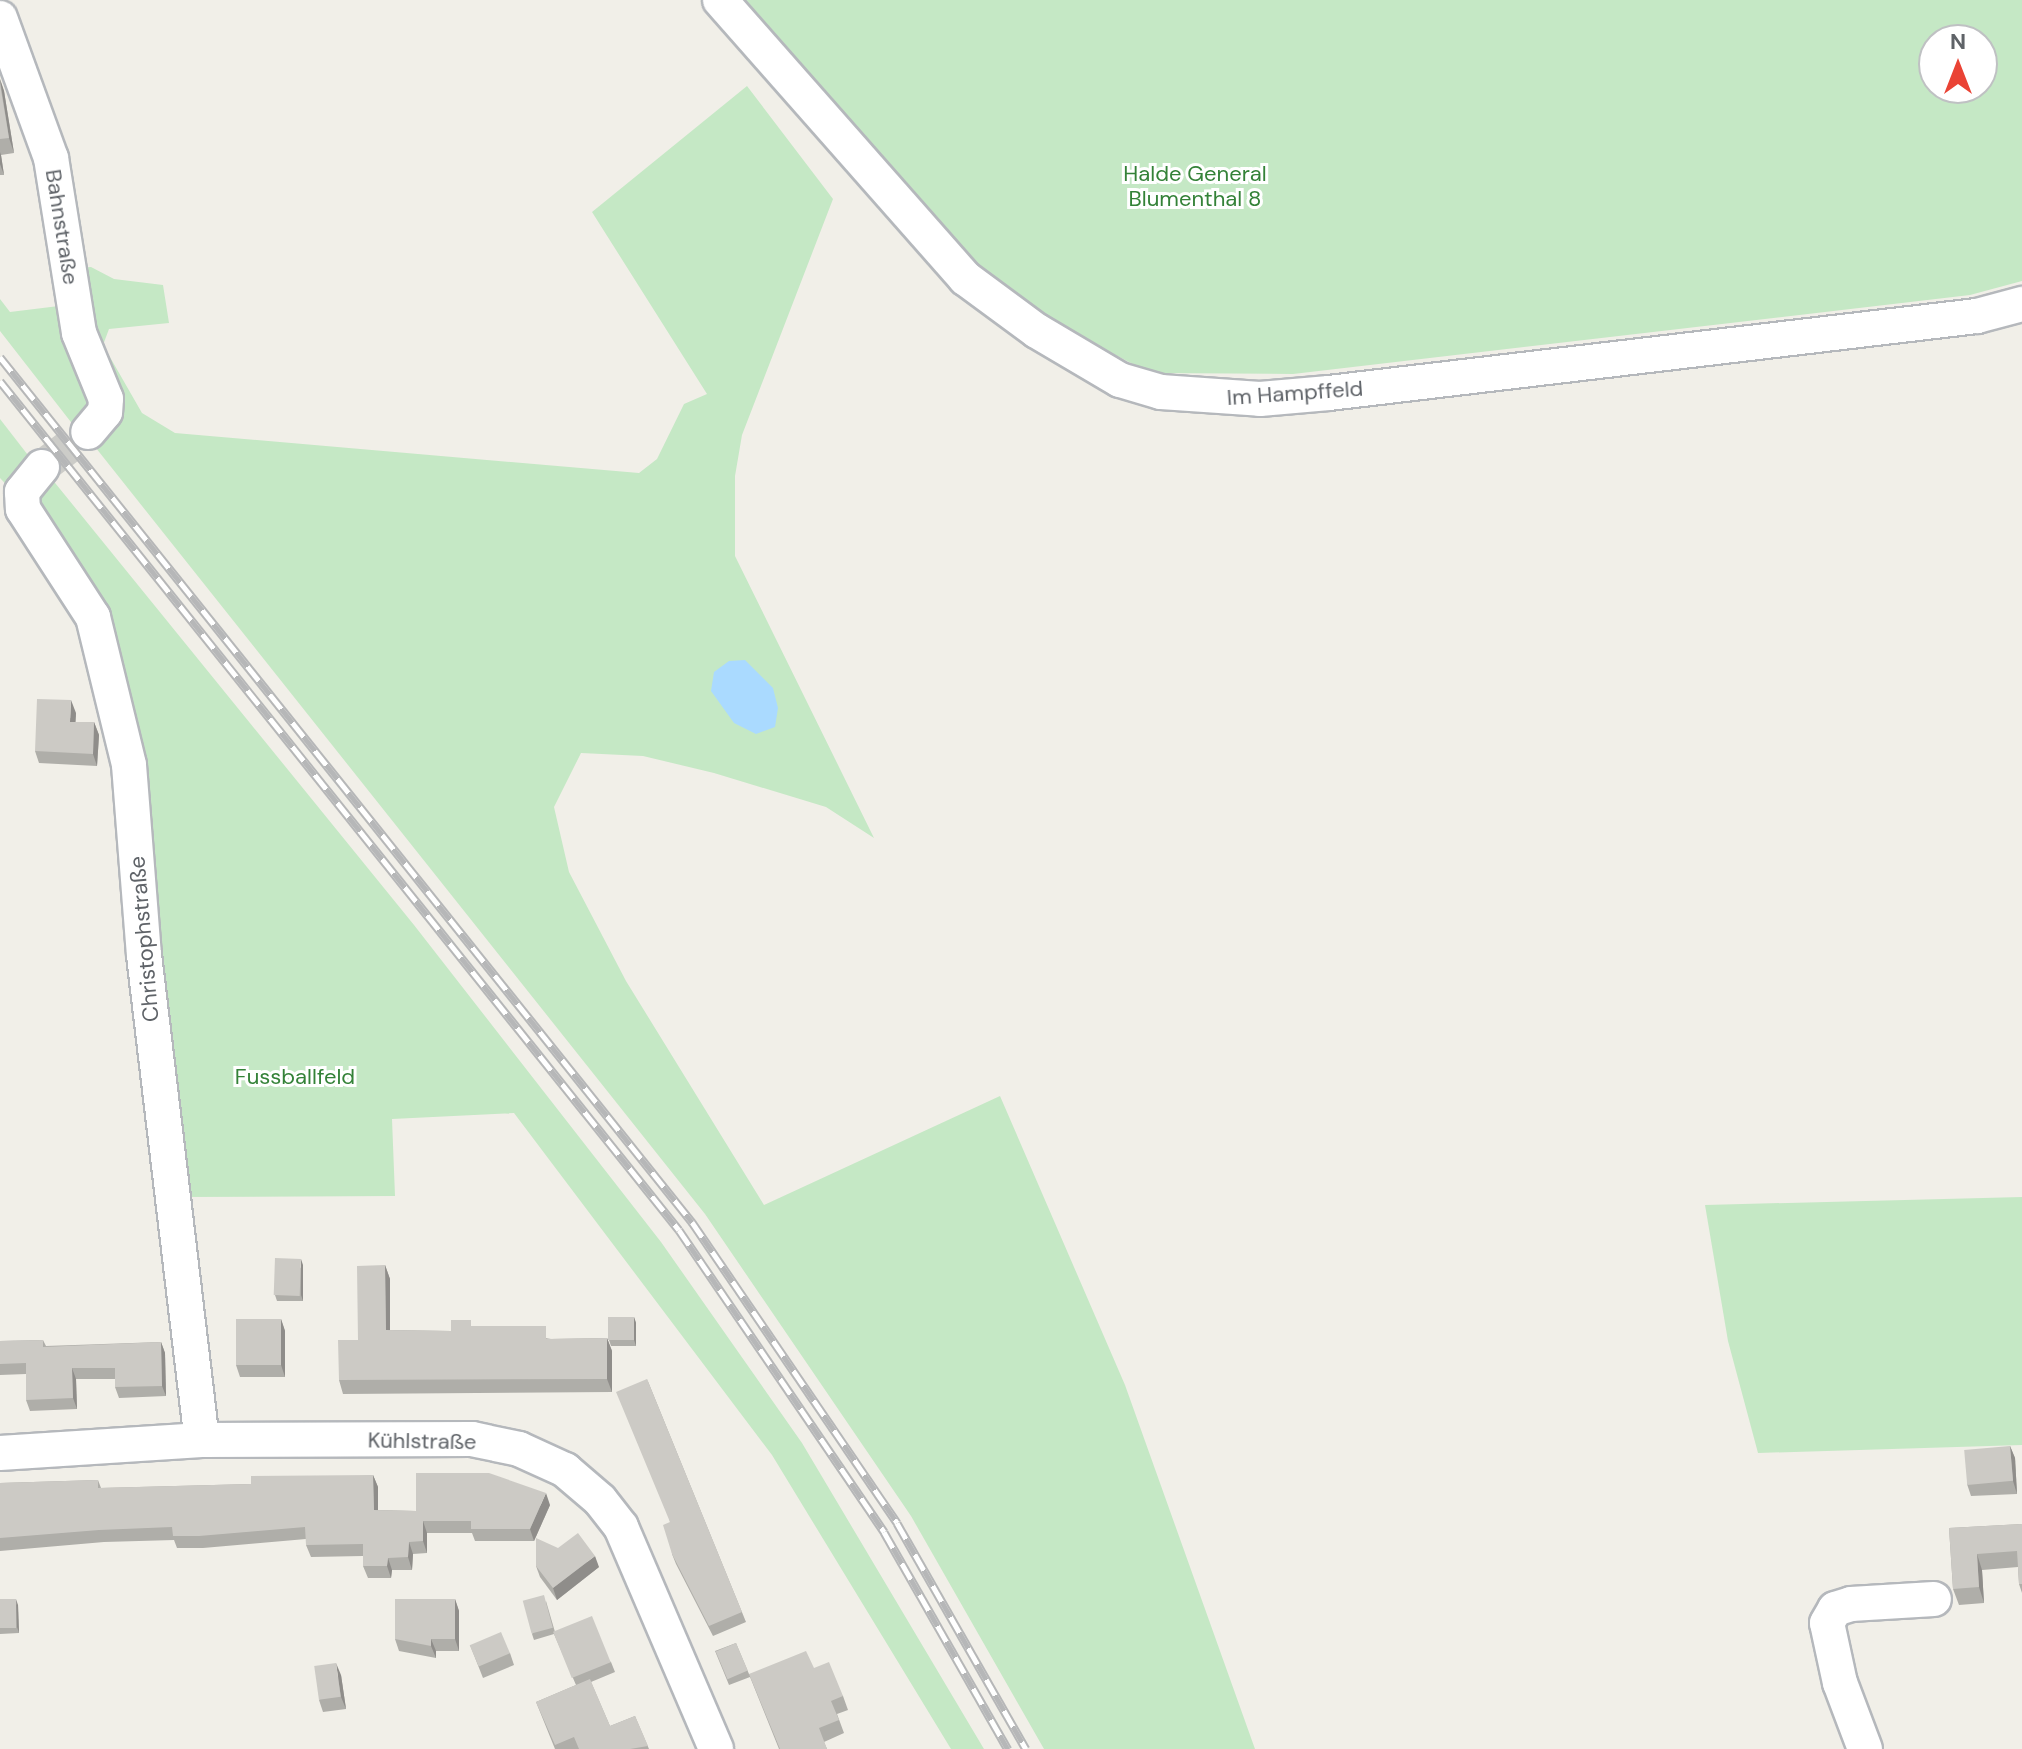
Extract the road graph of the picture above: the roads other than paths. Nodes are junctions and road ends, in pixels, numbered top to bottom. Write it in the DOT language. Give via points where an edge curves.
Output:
graph roads {
  1 [pos="720,0"];
  2 [pos="0,18"];
  3 [pos="2022,304"];
  4 [pos="88,432"];
  5 [pos="42,467"];
  6 [pos="202,1440"];
  7 [pos="0,1453"];
  8 [pos="1934,1599"];
  9 [pos="716,1749"];
  10 [pos="1865,1749"];
  1 -- 3 [label="street, Im Hampffeld" via="965,278 1037,331 1120,380 1161,392 1260,399 1329,393 1977,316"];
  2 -- 4 [label="street, Bahnstraße" via="51,158 79,333 106,399 105,412"];
  5 -- 6 [label="street, Christophstraße" via="22,492 23,509 93,617 129,765 144,955"];
  6 -- 7 [label="street, Kühlstraße"];
  6 -- 9 [label="street, Kühlstraße" via="472,1439 519,1449 565,1470 621,1527"];
  8 -- 10 [label="street" via="1851,1604 1835,1609 1827,1623 1840,1683"];
}
